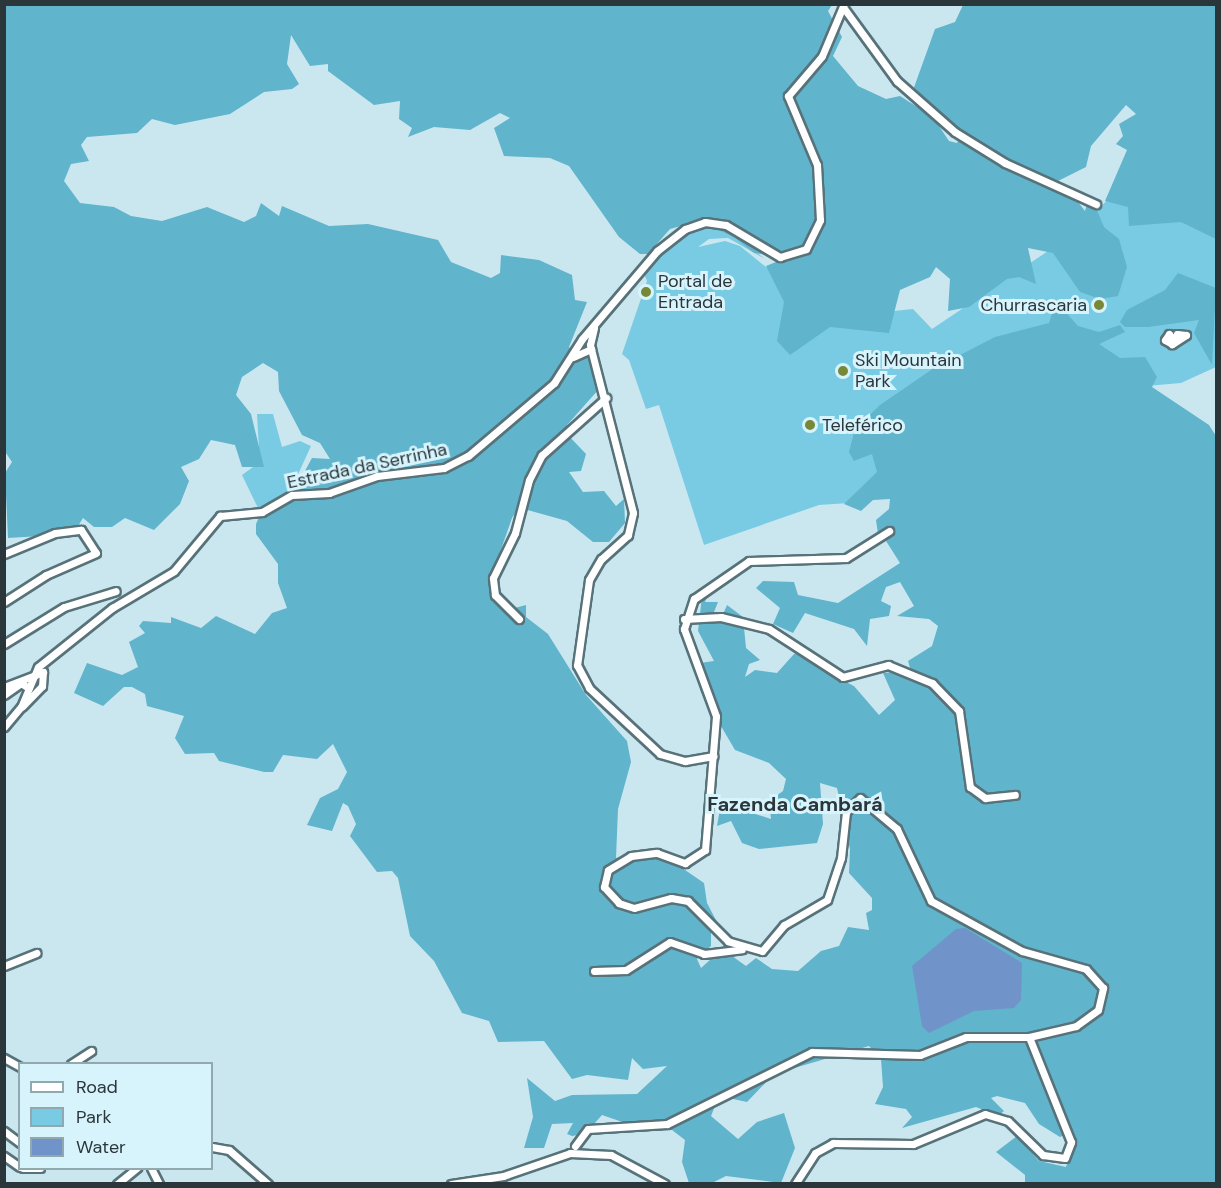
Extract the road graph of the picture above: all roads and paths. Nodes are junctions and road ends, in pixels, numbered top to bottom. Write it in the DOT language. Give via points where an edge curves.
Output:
graph roads {
  1 [pos="844,6"];
  2 [pos="1096,204"];
  3 [pos="594,328"];
  4 [pos="582,339"];
  5 [pos="591,347"];
  6 [pos="570,358"];
  7 [pos="606,398"];
  8 [pos="889,531"];
  9 [pos="4,554"];
  10 [pos="116,591"];
  11 [pos="4,602"];
  12 [pos="519,619"];
  13 [pos="684,619"];
  14 [pos="4,644"];
  15 [pos="33,672"];
  16 [pos="4,687"];
  17 [pos="27,687"];
  18 [pos="4,695"];
  19 [pos="21,707"];
  20 [pos="4,727"];
  21 [pos="714,756"];
  22 [pos="1015,795"];
  23 [pos="742,949"];
  24 [pos="36,953"];
  25 [pos="4,966"];
  26 [pos="594,971"];
  27 [pos="1029,1037"];
  28 [pos="91,1052"];
  29 [pos="4,1058"];
  30 [pos="74,1062"];
  31 [pos="18,1066"];
  32 [pos="4,1131"];
  33 [pos="18,1142"];
  34 [pos="575,1146"];
  35 [pos="213,1147"];
  36 [pos="4,1156"];
  37 [pos="18,1166"];
  38 [pos="134,1170"];
  39 [pos="152,1170"];
  40 [pos="117,1184"];
  41 [pos="159,1184"];
  42 [pos="268,1184"];
  43 [pos="451,1184"];
  44 [pos="665,1184"];
  45 [pos="795,1184"];
  1 -- 2 [label="street" via="897,81 955,132 1005,163"];
  1 -- 3 [label="street, Estrada da Serrinha" via="822,56 788,96 817,165 820,220 813,241 798,254 780,257 726,225 694,224 657,251"];
  3 -- 4 [label="street, Estrada da Serrinha"];
  3 -- 5 [label="street"];
  4 -- 5 [label="street"];
  4 -- 6 [label="street, Estrada da Serrinha"];
  5 -- 6 [label="street"];
  5 -- 7 [label="street"];
  6 -- 15 [label="street, Estrada da Serrinha" via="554,384 453,464 377,476 329,493 292,495 262,512 220,516 174,572 112,608"];
  7 -- 12 [label="street" via="542,455 529,480 515,533 493,578 495,595"];
  7 -- 21 [label="street" via="630,487 632,525 589,580 578,665 589,688 660,754 685,761"];
  8 -- 13 [label="street" via="846,558 749,561 694,599"];
  9 -- 11 [label="street" via="56,533 81,530 96,553 46,575"];
  10 -- 14 [label="street" via="64,607"];
  13 -- 21 [label="street" via="716,716"];
  13 -- 22 [label="street" via="721,617 769,628 843,677 888,665 932,683 959,711 970,788 985,798"];
  15 -- 16 [label="street"];
  15 -- 17 [label="street, Estrada da Serrinha"];
  15 -- 19 [label="street" via="44,672 46,679"];
  17 -- 18 [label="street" via="21,683"];
  17 -- 19 [label="street, Estrada da Serrinha"];
  19 -- 20 [label="street, Estrada da Serrinha"];
  21 -- 23 [label="street" via="708,840 693,862 657,853 631,856 608,870 604,887 619,903 634,908 671,898 688,901"];
  23 -- 26 [label="street" via="704,954 670,942 626,970"];
  23 -- 27 [label="street" via="762,951 784,925 827,900 841,858 846,812 855,800 866,800 897,829 931,901 1022,951 1074,963 1098,978 1103,999 1090,1020"];
  24 -- 25 [label="street"];
  27 -- 34 [label="street" via="966,1037 904,1057 812,1052 667,1124 588,1129"];
  27 -- 45 [label="street" via="1071,1142 1065,1158 1043,1155 1008,1121 985,1114 914,1144 833,1143 816,1153"];
  28 -- 30 [label="street"];
  29 -- 31 [label="street"];
  32 -- 33 [label="street"];
  35 -- 42 [label="street" via="229,1150"];
  36 -- 37 [label="street"];
  38 -- 40 [label="street"];
  39 -- 41 [label="street"];
  43 -- 44 [label="street" via="503,1176 570,1153 611,1155"];
}
